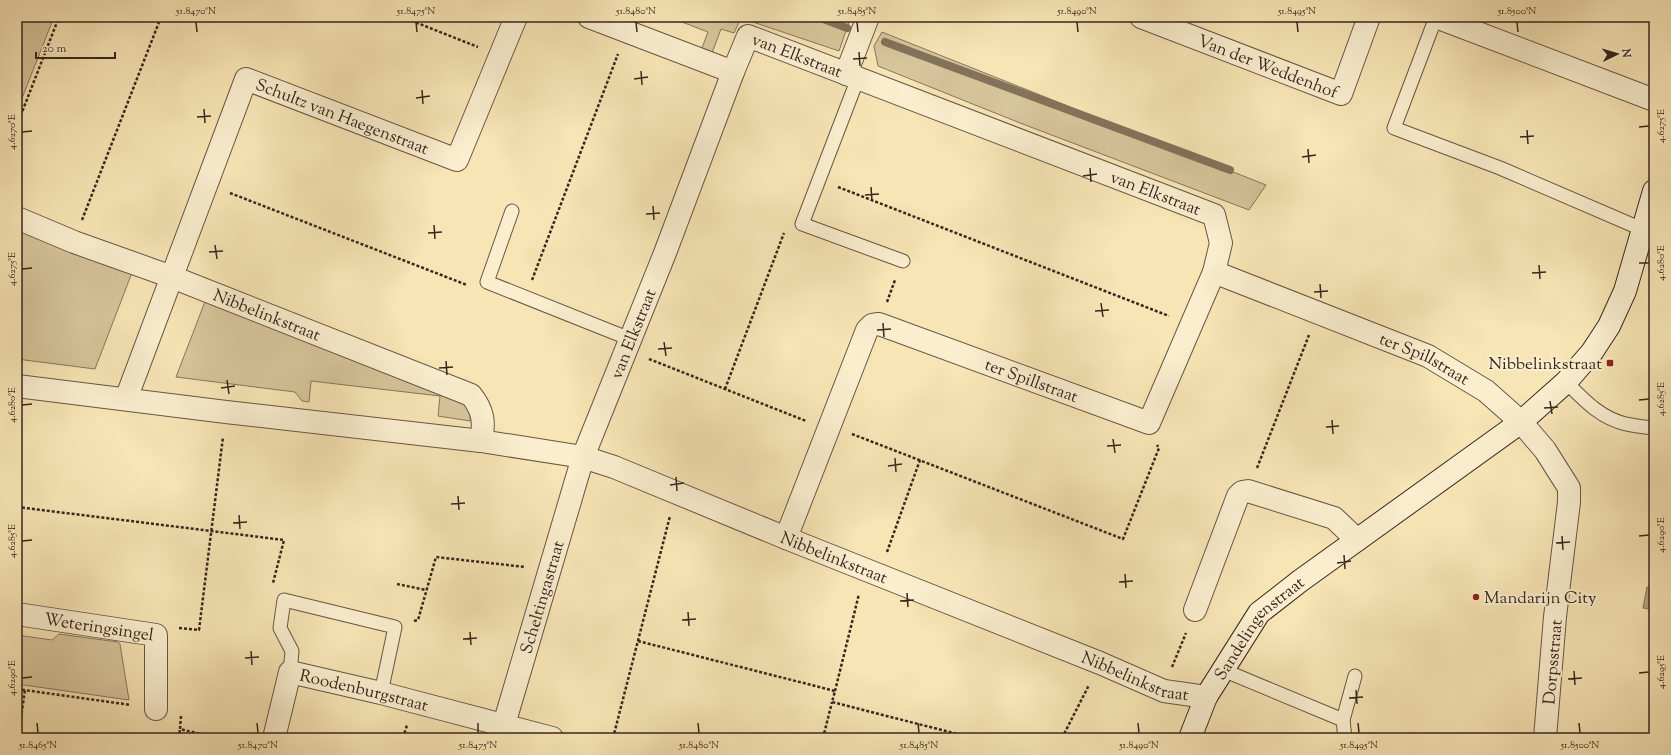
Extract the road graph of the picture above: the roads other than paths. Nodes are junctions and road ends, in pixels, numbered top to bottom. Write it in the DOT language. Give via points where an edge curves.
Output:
graph roads {
  1 [pos="516,17"];
  2 [pos="589,17"];
  3 [pos="868,17"];
  4 [pos="1141,17"];
  5 [pos="1369,17"];
  6 [pos="1436,17"];
  7 [pos="733,72"];
  8 [pos="852,76"];
  9 [pos="1654,100"];
  10 [pos="1654,191"];
  11 [pos="512,211"];
  12 [pos="17,218"];
  13 [pos="1644,230"];
  14 [pos="903,261"];
  15 [pos="1214,272"];
  16 [pos="172,277"];
  17 [pos="628,344"];
  18 [pos="1566,382"];
  19 [pos="17,386"];
  20 [pos="126,399"];
  21 [pos="1521,422"];
  22 [pos="1654,428"];
  23 [pos="481,441"];
  24 [pos="583,456"];
  25 [pos="786,538"];
  26 [pos="1356,540"];
  27 [pos="1195,610"];
  28 [pos="17,614"];
  29 [pos="1223,670"];
  30 [pos="290,672"];
  31 [pos="1355,676"];
  32 [pos="381,693"];
  33 [pos="1206,697"];
  34 [pos="156,708"];
  35 [pos="1343,720"];
  36 [pos="502,731"];
  37 [pos="274,738"];
  38 [pos="552,738"];
  39 [pos="1190,738"];
  40 [pos="1345,738"];
  41 [pos="1545,738"];
  1 -- 16 [label="street, Schultz van Haegenstraat" via="457,160 246,79"];
  2 -- 7 [label="street"];
  3 -- 8 [label="street"];
  4 -- 5 [label="street, Van der Weddenhof" via="1341,94"];
  6 -- 9 [label="street"];
  6 -- 13 [label="lane" via="1394,128 1500,168"];
  7 -- 8 [label="street, van Elkstraat" via="748,36"];
  7 -- 17 [label="street, van Elkstraat"];
  8 -- 14 [label="lane" via="802,224"];
  8 -- 15 [label="street, van Elkstraat" via="1214,215 1221,243"];
  10 -- 13 [label="street"];
  11 -- 17 [label="lane" via="487,282"];
  12 -- 16 [label="street, Nibbelinkstraat" via="74,242"];
  13 -- 18 [label="street" via="1625,291 1609,326 1592,352"];
  15 -- 21 [label="street, ter Spillstraat" via="1428,356 1486,391"];
  15 -- 25 [label="street, ter Spillstraat" via="1149,422 879,324 872,325 867,330"];
  16 -- 20 [label="street, Schultz van Haegenstraat"];
  16 -- 23 [label="street, Nibbelinkstraat" via="471,395 479,406 484,426"];
  17 -- 24 [label="street, van Elkstraat"];
  18 -- 21 [label="street"];
  18 -- 22 [label="lane" via="1595,410 1612,420"];
  19 -- 20 [label="street, Nibbelinkstraat"];
  20 -- 23 [label="street, Nibbelinkstraat"];
  21 -- 26 [label="street, Sandelingenstraat"];
  21 -- 41 [label="street, Dorpsstraat" via="1545,450 1569,488 1570,502 1555,617"];
  23 -- 24 [label="street, Nibbelinkstraat"];
  24 -- 25 [label="street, Nibbelinkstraat"];
  24 -- 36 [label="street, Scheltingastraat"];
  25 -- 33 [label="street, Nibbelinkstraat" via="1164,691"];
  26 -- 27 [label="street" via="1334,518 1248,491 1242,492 1238,496"];
  26 -- 29 [label="street, Sandelingenstraat" via="1259,613"];
  28 -- 34 [label="street, Weteringsingel" via="156,635"];
  29 -- 33 [label="street, Sandelingenstraat"];
  29 -- 35 [label="lane"];
  30 -- 32 [label="street, Roodenburgstraat"];
  30 -- 32 [label="lane" via="292,651 280,628 284,600 395,627"];
  30 -- 37 [label="street, Roodenburgstraat"];
  31 -- 35 [label="lane"];
  32 -- 36 [label="street, Roodenburgstraat"];
  33 -- 39 [label="street, Sandelingenstraat"];
  35 -- 40 [label="lane"];
  36 -- 38 [label="street, Roodenburgstraat"];
}
